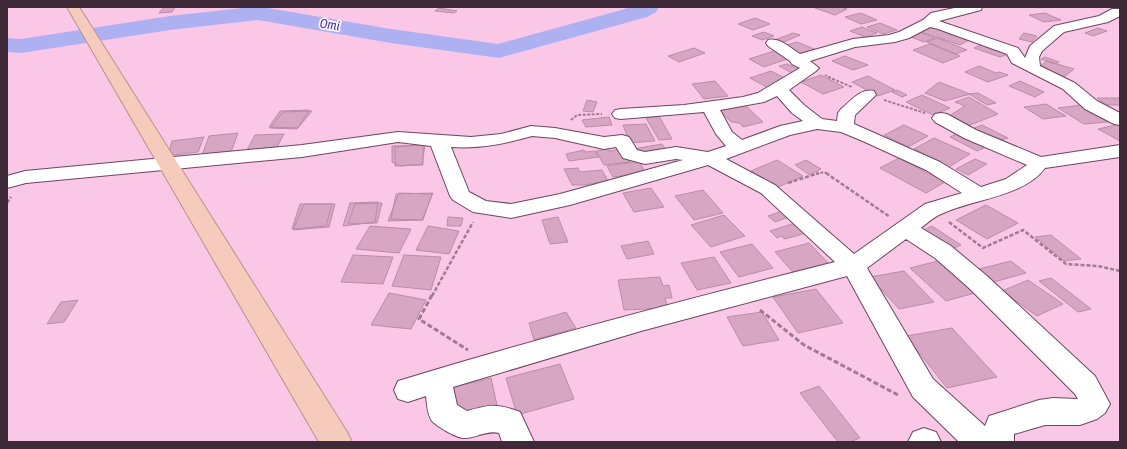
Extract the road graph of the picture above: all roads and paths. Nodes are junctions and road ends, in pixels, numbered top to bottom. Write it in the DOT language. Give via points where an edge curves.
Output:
graph roads {
  1 [pos="73,7"];
  2 [pos="976,7"];
  3 [pos="1094,7"];
  4 [pos="1118,12"];
  5 [pos="928,23"];
  6 [pos="773,43"];
  7 [pos="804,65"];
  8 [pos="1032,66"];
  9 [pos="780,89"];
  10 [pos="868,95"];
  11 [pos="708,107"];
  12 [pos="621,114"];
  13 [pos="941,118"];
  14 [pos="1120,120"];
  15 [pos="817,124"];
  16 [pos="845,127"];
  17 [pos="555,133"];
  18 [pos="439,141"];
  19 [pos="741,147"];
  20 [pos="1120,151"];
  21 [pos="710,158"];
  22 [pos="1039,163"];
  23 [pos="7,182"];
  24 [pos="768,189"];
  25 [pos="979,194"];
  26 [pos="481,207"];
  27 [pos="932,209"];
  28 [pos="906,229"];
  29 [pos="853,266"];
  30 [pos="1120,271"];
  31 [pos="741,295"];
  32 [pos="490,364"];
  33 [pos="438,381"];
  34 [pos="408,390"];
  35 [pos="901,397"];
  36 [pos="336,442"];
  37 [pos="518,442"];
  38 [pos="980,442"];
  39 [pos="998,442"];
  1 -- 36 [label="highway"];
  2 -- 5 [label="street" via="936,16"];
  3 -- 4 [label="street"];
  4 -- 8 [label="street" via="1103,19 1059,29 1035,49"];
  5 -- 7 [label="street" via="890,39 853,43 812,54"];
  5 -- 8 [label="street" via="941,25 1013,51 1017,60"];
  6 -- 7 [label="street"];
  7 -- 9 [label="street"];
  7 -- 10 [label="path"];
  8 -- 14 [label="street" via="1069,86 1091,105"];
  9 -- 11 [label="street" via="764,97"];
  9 -- 15 [label="street" via="798,109"];
  10 -- 13 [label="path"];
  10 -- 16 [label="street" via="847,113"];
  11 -- 12 [label="street"];
  11 -- 19 [label="street" via="716,115 722,131 730,142"];
  12 -- 17 [label="path" via="577,114"];
  13 -- 22 [label="street" via="970,134"];
  15 -- 16 [label="street"];
  15 -- 19 [label="street" via="786,130"];
  16 -- 25 [label="street" via="933,166"];
  17 -- 18 [label="street" via="532,131 502,139 471,143"];
  17 -- 21 [label="street" via="604,143 622,141 630,154 645,158 676,153"];
  18 -- 23 [label="street" via="398,137 302,150 25,177"];
  18 -- 26 [label="street" via="460,196"];
  19 -- 21 [label="street"];
  20 -- 22 [label="street"];
  21 -- 24 [label="street"];
  21 -- 26 [label="street" via="556,202 511,211"];
  22 -- 25 [label="street" via="1033,171 1013,183"];
  24 -- 28 [label="path" via="824,172"];
  24 -- 29 [label="street"];
  25 -- 27 [label="street"];
  26 -- 32 [label="path" via="419,319"];
  27 -- 28 [label="street"];
  27 -- 30 [label="path" via="983,248 1023,230 1066,264 1098,266"];
  28 -- 29 [label="street"];
  28 -- 39 [label="street" via="943,252 978,282 1085,385 1095,404 1084,412 1070,414 1048,411 1027,415 1000,426"];
  29 -- 31 [label="street"];
  29 -- 38 [label="street" via="923,388"];
  31 -- 32 [label="street"];
  31 -- 35 [label="path" via="804,345"];
  32 -- 33 [label="street"];
  33 -- 34 [label="street"];
  33 -- 37 [label="street" via="443,412 464,424 491,418 509,421"];
}
